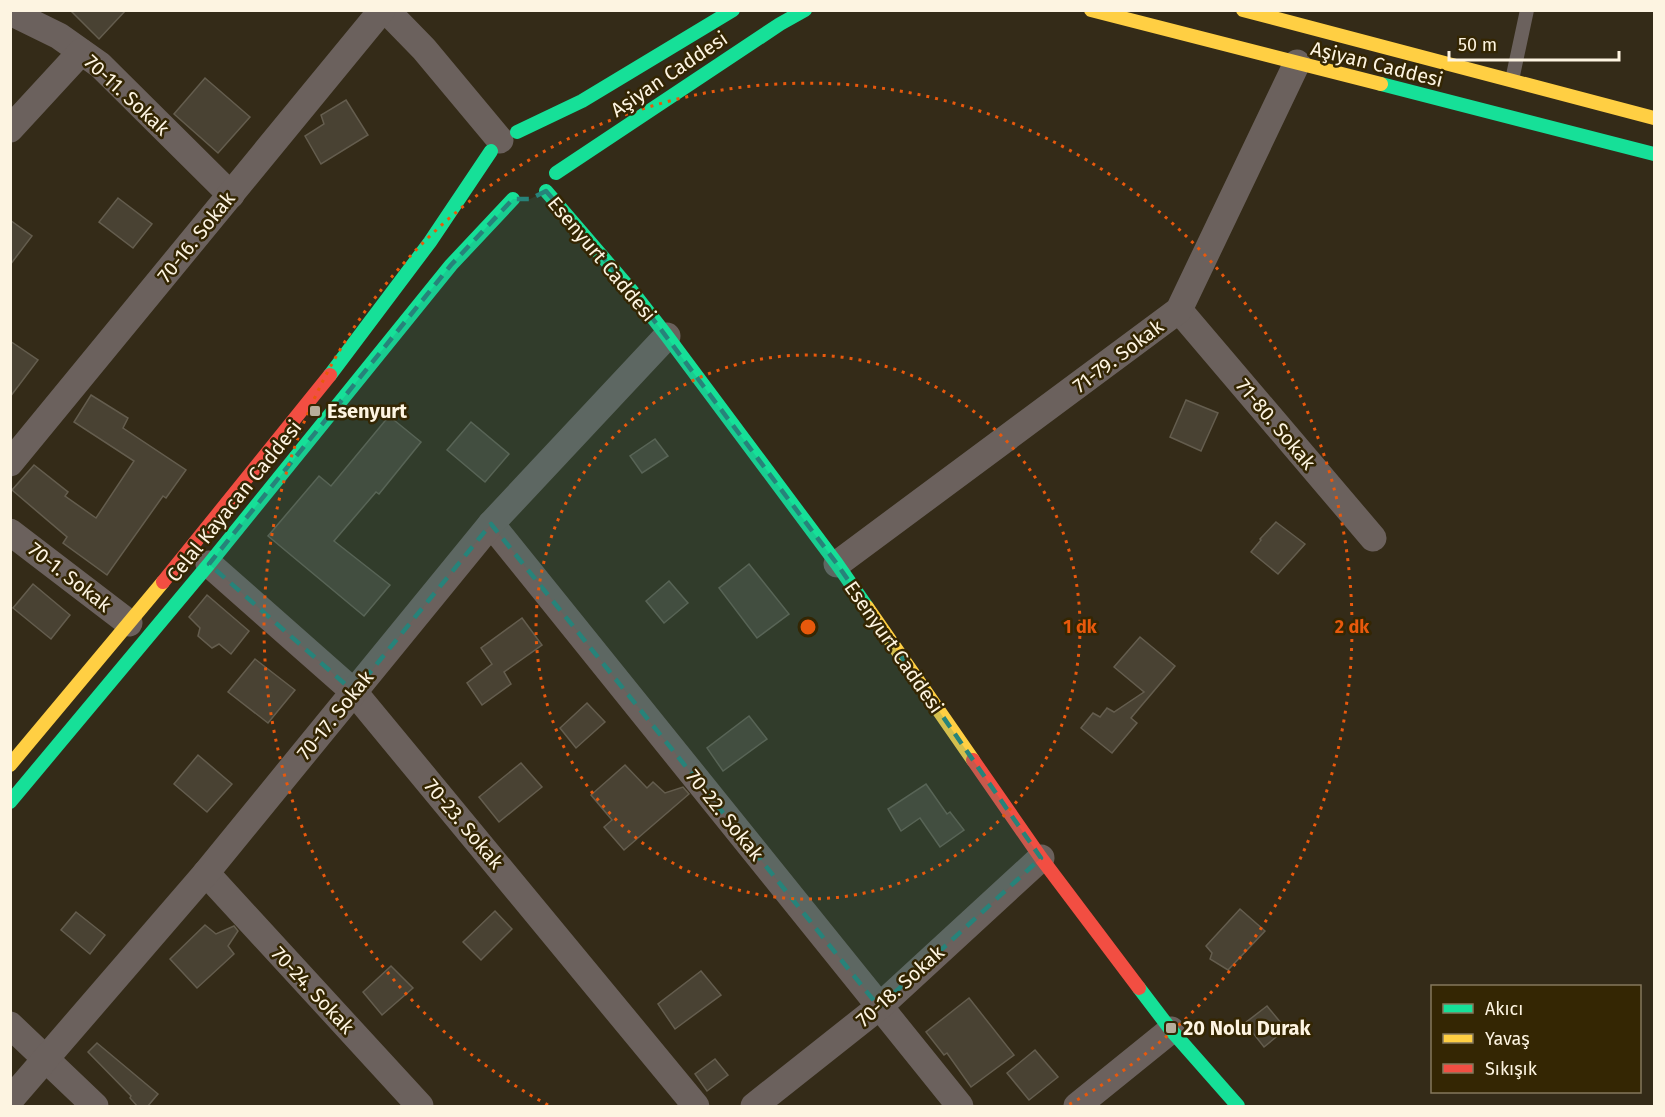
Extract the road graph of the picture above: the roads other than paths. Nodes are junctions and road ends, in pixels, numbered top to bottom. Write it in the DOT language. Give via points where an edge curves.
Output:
graph roads {
  1 [pos="384,10"];
  2 [pos="733,10"];
  3 [pos="805,10"];
  4 [pos="1091,10"];
  5 [pos="1243,10"];
  6 [pos="1527,10"];
  7 [pos="10,12"];
  8 [pos="81,52"];
  9 [pos="1297,63"];
  10 [pos="1512,80"];
  11 [pos="1654,118"];
  12 [pos="10,129"];
  13 [pos="538,135"];
  14 [pos="503,141"];
  15 [pos="1654,154"];
  16 [pos="489,176"];
  17 [pos="498,190"];
  18 [pos="546,191"];
  19 [pos="231,195"];
  20 [pos="513,198"];
  21 [pos="1179,310"];
  22 [pos="667,336"];
  23 [pos="10,463"];
  24 [pos="491,524"];
  25 [pos="10,531"];
  26 [pos="1372,538"];
  27 [pos="209,564"];
  28 [pos="837,564"];
  29 [pos="129,623"];
  30 [pos="354,692"];
  31 [pos="10,765"];
  32 [pos="10,802"];
  33 [pos="1041,858"];
  34 [pos="206,873"];
  35 [pos="879,1007"];
  36 [pos="10,1025"];
  37 [pos="1171,1030"];
  38 [pos="46,1059"];
  39 [pos="10,1100"];
  40 [pos="95,1107"];
  41 [pos="420,1107"];
  42 [pos="696,1107"];
  43 [pos="754,1107"];
  44 [pos="960,1107"];
  45 [pos="1077,1107"];
  46 [pos="1238,1107"];
  1 -- 14 [label="street" via="424,49"];
  1 -- 19 [label="street, 70-16. Sokak"];
  2 -- 14 [label="street, Aşiyan Caddesi" via="582,101"];
  3 -- 18 [label="street, Aşiyan Caddesi" via="556,167"];
  4 -- 9 [label="street, Aşiyan Caddesi"];
  5 -- 10 [label="street, Aşiyan Caddesi"];
  6 -- 10 [label="lane"];
  7 -- 8 [label="street, 70-11. Sokak" via="59,36"];
  8 -- 12 [label="street"];
  8 -- 19 [label="street, 70-11. Sokak" via="100,65"];
  9 -- 15 [label="street, Aşiyan Caddesi"];
  9 -- 21 [label="street, 71-79. Sokak"];
  10 -- 11 [label="street, Aşiyan Caddesi"];
  13 -- 14 [label="street" via="528,132"];
  14 -- 16 [label="street" via="488,159"];
  14 -- 29 [label="street, Celal Kayacan Caddesi" via="355,344"];
  17 -- 20 [label="street"];
  18 -- 20 [label="street" via="530,199"];
  18 -- 22 [label="street, Esenyurt Caddesi"];
  19 -- 23 [label="street, 70-16. Sokak"];
  20 -- 27 [label="street, Celal Kayacan Caddesi" via="451,265"];
  21 -- 26 [label="street, 71-80. Sokak"];
  21 -- 28 [label="street, 71-79. Sokak"];
  22 -- 24 [label="street, 70-17. Sokak"];
  22 -- 28 [label="street, Esenyurt Caddesi"];
  24 -- 30 [label="street, 70-17. Sokak"];
  24 -- 35 [label="street, 70-22. Sokak"];
  25 -- 29 [label="street, 70-1. Sokak"];
  27 -- 30 [label="street, 70-23. Sokak"];
  27 -- 32 [label="street, Celal Kayacan Caddesi"];
  28 -- 33 [label="street, Esenyurt Caddesi"];
  29 -- 31 [label="street, Celal Kayacan Caddesi"];
  30 -- 34 [label="street, 70-17. Sokak"];
  30 -- 42 [label="street, 70-23. Sokak"];
  33 -- 35 [label="street, 70-18. Sokak"];
  33 -- 37 [label="street, Esenyurt Caddesi"];
  34 -- 38 [label="street, 70-17. Sokak"];
  34 -- 41 [label="street, 70-24. Sokak"];
  35 -- 43 [label="street, 70-18. Sokak"];
  35 -- 44 [label="street, 70-22. Sokak"];
  36 -- 38 [label="street"];
  37 -- 45 [label="street"];
  37 -- 46 [label="street, Esenyurt Caddesi"];
  38 -- 39 [label="street, 70-17. Sokak"];
  38 -- 40 [label="street"];
}
